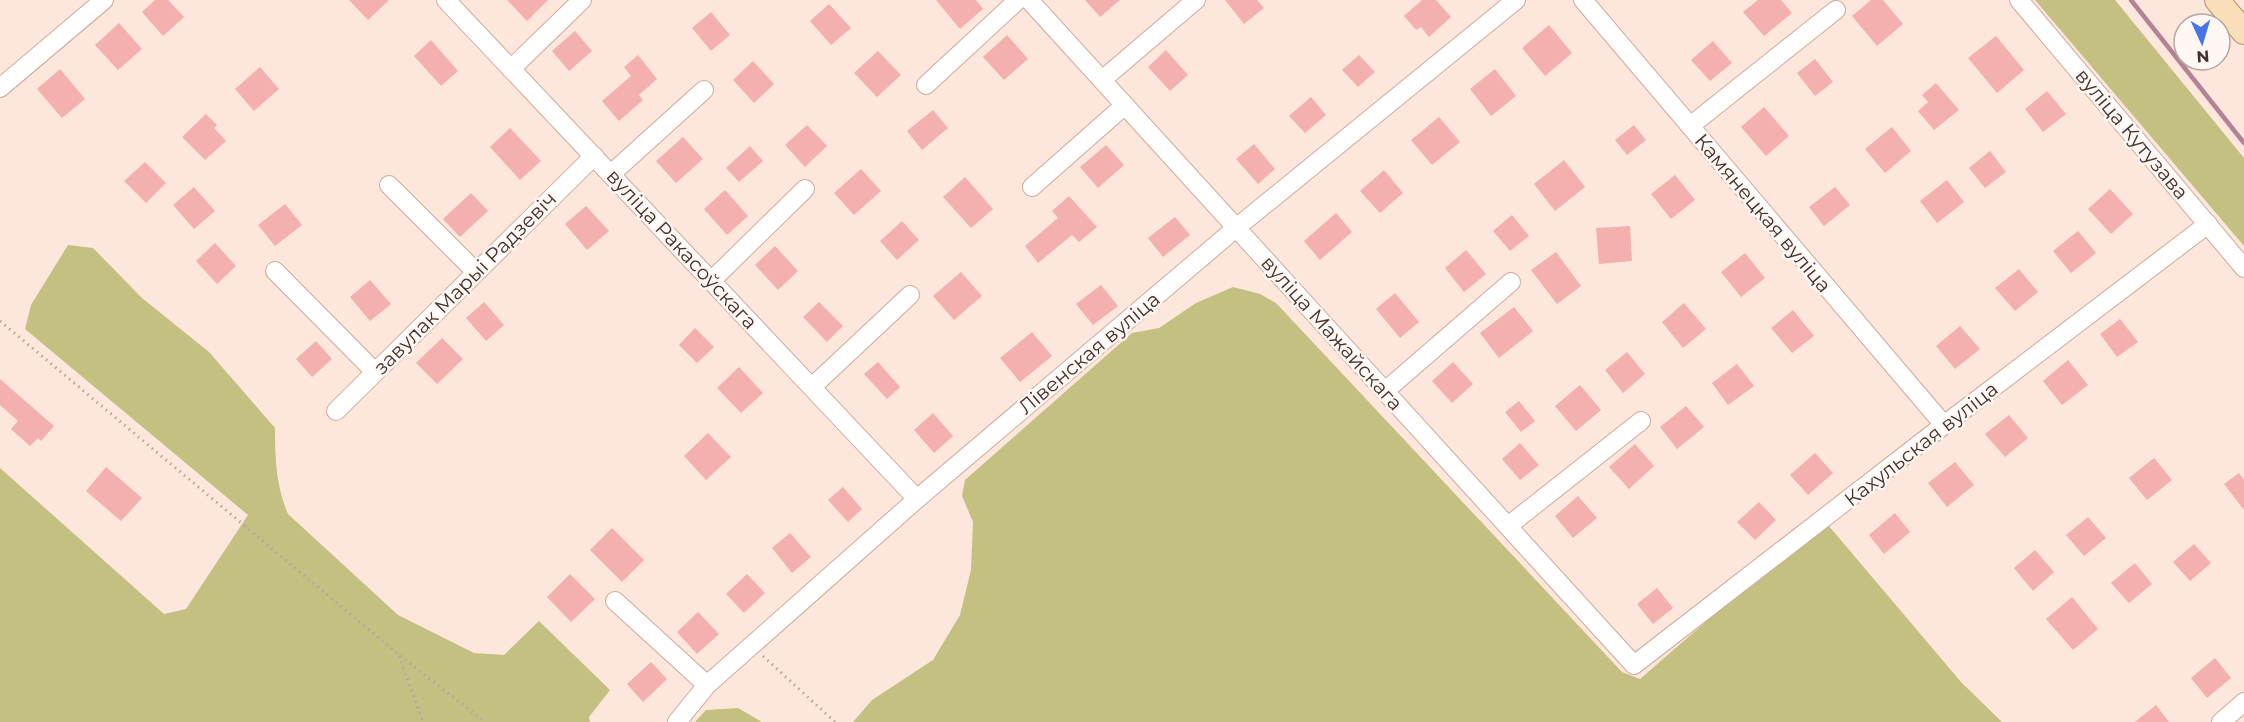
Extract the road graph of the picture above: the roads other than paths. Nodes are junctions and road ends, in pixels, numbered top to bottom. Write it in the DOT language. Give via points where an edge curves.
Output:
graph roads {
  1 [pos="104,0"];
  2 [pos="446,0"];
  3 [pos="582,0"];
  4 [pos="1018,0"];
  5 [pos="1029,0"];
  6 [pos="1196,0"];
  7 [pos="1516,0"];
  8 [pos="1583,0"];
  9 [pos="2019,0"];
  10 [pos="2217,0"];
  11 [pos="1836,10"];
  12 [pos="2244,32"];
  13 [pos="511,69"];
  14 [pos="1102,80"];
  15 [pos="926,85"];
  16 [pos="0,88"];
  17 [pos="704,90"];
  18 [pos="1125,105"];
  19 [pos="1690,126"];
  20 [pos="594,156"];
  21 [pos="611,174"];
  22 [pos="389,185"];
  23 [pos="1032,187"];
  24 [pos="804,189"];
  25 [pos="2208,224"];
  26 [pos="1236,228"];
  27 [pos="2244,268"];
  28 [pos="275,271"];
  29 [pos="476,272"];
  30 [pos="712,280"];
  31 [pos="1511,282"];
  32 [pos="910,295"];
  33 [pos="375,372"];
  34 [pos="812,387"];
  35 [pos="1385,391"];
  36 [pos="336,411"];
  37 [pos="1641,422"];
  38 [pos="1944,425"];
  39 [pos="917,499"];
  40 [pos="1508,526"];
  41 [pos="615,601"];
  42 [pos="1634,665"];
  43 [pos="707,685"];
  44 [pos="2244,702"];
  45 [pos="678,722"];
  46 [pos="2221,722"];
  1 -- 16 [label="street"];
  2 -- 13 [label="street, вуліца Ракасоўскага"];
  3 -- 13 [label="street"];
  4 -- 15 [label="street"];
  5 -- 14 [label="street, вуліца Мажайскага"];
  6 -- 14 [label="street"];
  7 -- 26 [label="street, Лівенская вуліца"];
  8 -- 19 [label="street, Камянецкая вуліца"];
  9 -- 25 [label="street, вуліца Кутузава"];
  10 -- 12 [label="main road"];
  11 -- 19 [label="street"];
  13 -- 20 [label="street, вуліца Ракасоўскага"];
  14 -- 18 [label="street, вуліца Мажайскага"];
  17 -- 21 [label="street"];
  18 -- 23 [label="street"];
  18 -- 26 [label="street, вуліца Мажайскага"];
  19 -- 38 [label="street, Камянецкая вуліца"];
  20 -- 21 [label="street, вуліца Ракасоўскага"];
  20 -- 29 [label="street, завулак Марыі Радзевіч"];
  21 -- 30 [label="street, вуліца Ракасоўскага"];
  22 -- 29 [label="street"];
  24 -- 30 [label="street"];
  25 -- 27 [label="street, вуліца Кутузава"];
  25 -- 38 [label="street, Кахульская вуліца"];
  26 -- 35 [label="street, вуліца Мажайскага"];
  26 -- 39 [label="street, Лівенская вуліца"];
  28 -- 33 [label="street"];
  29 -- 33 [label="street, завулак Марыі Радзевіч"];
  30 -- 34 [label="street, вуліца Ракасоўскага"];
  31 -- 35 [label="street"];
  32 -- 34 [label="street"];
  33 -- 36 [label="street, завулак Марыі Радзевіч"];
  34 -- 39 [label="street, вуліца Ракасоўскага"];
  35 -- 40 [label="street, вуліца Мажайскага"];
  37 -- 40 [label="street"];
  38 -- 42 [label="street, Кахульская вуліца"];
  39 -- 43 [label="street, Лівенская вуліца"];
  40 -- 42 [label="street, вуліца Мажайскага"];
  41 -- 43 [label="street"];
  43 -- 45 [label="street, Лівенская вуліца"];
  44 -- 46 [label="street"];
}
